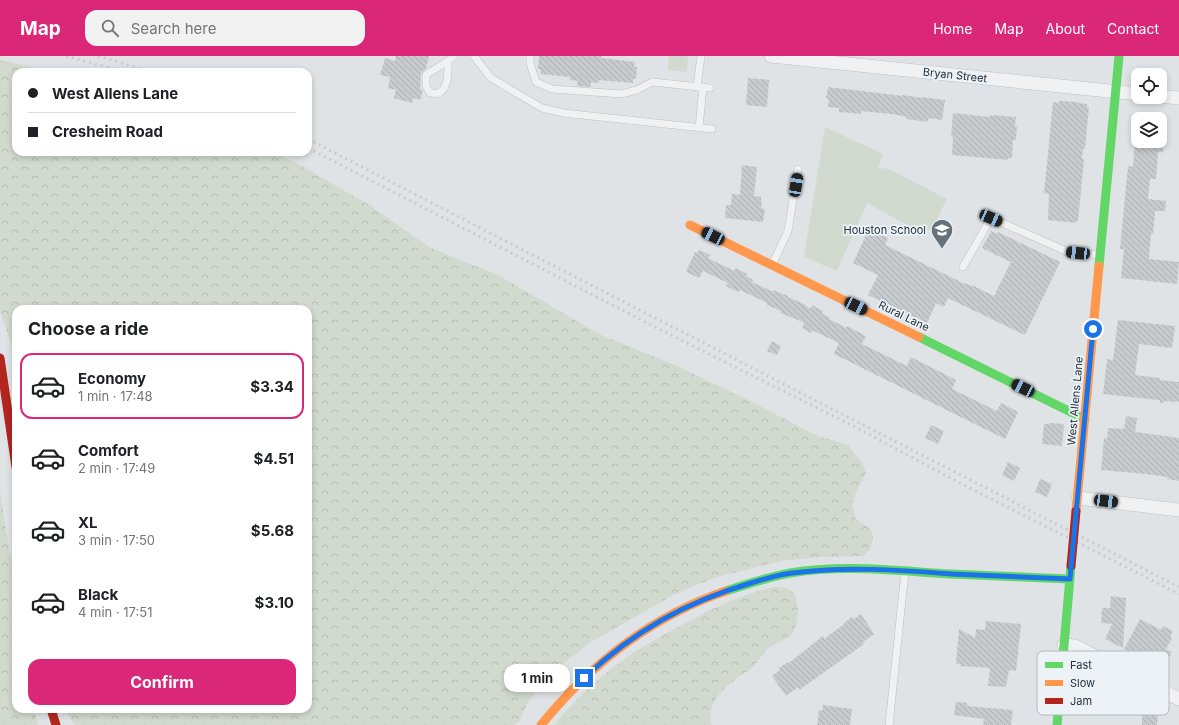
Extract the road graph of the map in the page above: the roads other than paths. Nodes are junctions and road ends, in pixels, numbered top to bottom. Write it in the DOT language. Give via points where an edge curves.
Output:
graph roads {
  1 [pos="454,56"];
  2 [pos="474,56"];
  3 [pos="530,56"];
  4 [pos="700,56"];
  5 [pos="772,56"];
  6 [pos="1119,56"];
  7 [pos="448,62"];
  8 [pos="703,87"];
  9 [pos="1116,91"];
  10 [pos="1131,93"];
  11 [pos="1167,97"];
  12 [pos="1179,98"];
  13 [pos="699,128"];
  14 [pos="712,129"];
  15 [pos="798,169"];
  16 [pos="690,225"];
  17 [pos="1100,255"];
  18 [pos="772,265"];
  19 [pos="963,266"];
  20 [pos="0,358"];
  21 [pos="1085,419"];
  22 [pos="12,440"];
  23 [pos="1078,498"];
  24 [pos="1179,510"];
  25 [pos="905,571"];
  26 [pos="1070,579"];
  27 [pos="1064,645"];
  28 [pos="1063,651"];
  29 [pos="1085,651"];
  30 [pos="1169,694"];
  31 [pos="1179,699"];
  32 [pos="52,713"];
  33 [pos="1057,715"];
  34 [pos="56,725"];
  35 [pos="540,725"];
  36 [pos="889,725"];
  37 [pos="1056,725"];
  1 -- 7 [label="lane"];
  2 -- 13 [label="lane" via="491,78 542,108 563,114"];
  3 -- 8 [label="lane" via="536,82 552,89 621,94 637,90 652,82"];
  4 -- 8 [label="lane"];
  5 -- 9 [label="street, Bryan Street"];
  6 -- 9 [label="street, West Allens Lane"];
  7 -- 7 [label="lane" via="426,75 426,86 430,94 438,94 444,89"];
  8 -- 13 [label="lane"];
  9 -- 10 [label="street, Bryan Street"];
  9 -- 17 [label="street, West Allens Lane"];
  11 -- 12 [label="street"];
  13 -- 14 [label="lane"];
  15 -- 18 [label="lane" via="788,231"];
  16 -- 18 [label="street, Rural Lane"];
  17 -- 19 [label="lane" via="1068,252 991,218"];
  17 -- 21 [label="street, West Allens Lane"];
  18 -- 21 [label="street, Rural Lane"];
  20 -- 22 [label="street"];
  21 -- 23 [label="street, West Allens Lane"];
  23 -- 24 [label="street"];
  23 -- 26 [label="street, West Allens Lane, bridge"];
  25 -- 26 [label="street"];
  25 -- 35 [label="street" via="841,570 790,574 740,586 692,604 662,619 611,654 571,690"];
  25 -- 36 [label="lane"];
  26 -- 27 [label="street, West Allens Lane"];
  27 -- 28 [label="street, West Allens Lane"];
  27 -- 29 [label="street" via="1075,646"];
  30 -- 31 [label="street"];
  32 -- 34 [label="street"];
  33 -- 37 [label="street, West Allens Lane"];
}
